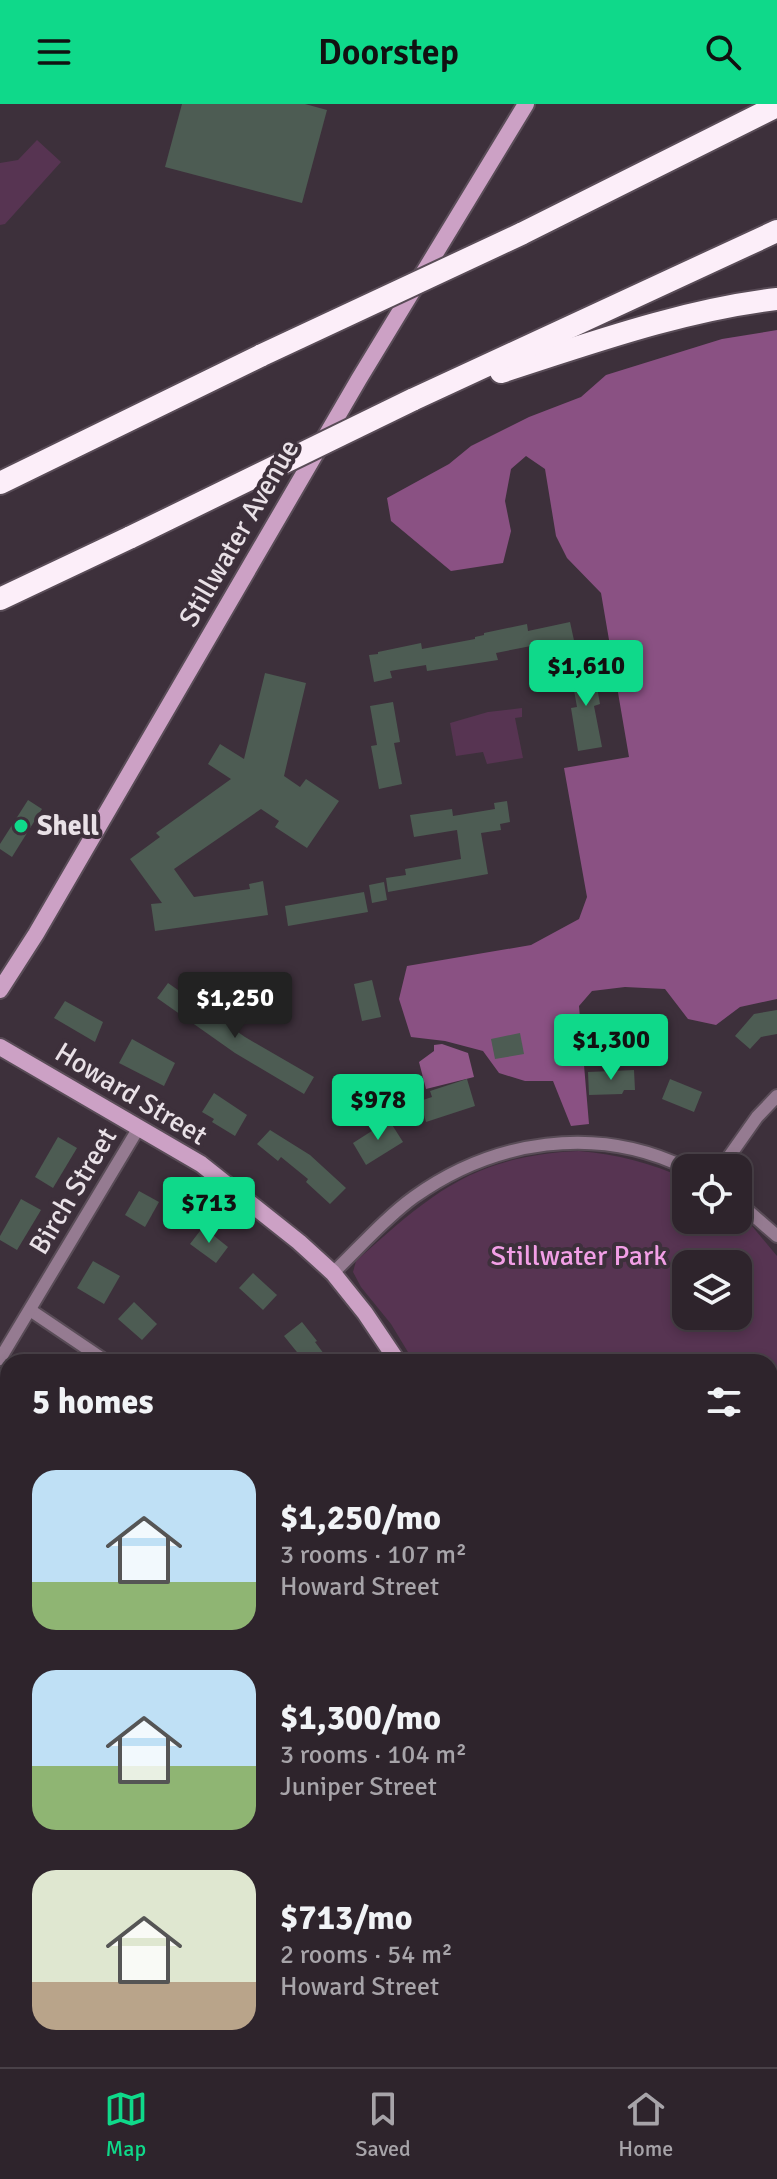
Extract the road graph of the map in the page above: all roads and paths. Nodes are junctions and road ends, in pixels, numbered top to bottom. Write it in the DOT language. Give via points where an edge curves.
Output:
graph roads {
  1 [pos="526,104"];
  2 [pos="777,106"];
  3 [pos="777,231"];
  4 [pos="777,299"];
  5 [pos="412,400"];
  6 [pos="0,483"];
  7 [pos="0,599"];
  8 [pos="0,990"];
  9 [pos="0,1047"];
  10 [pos="777,1096"];
  11 [pos="138,1129"];
  12 [pos="731,1154"];
  13 [pos="672,1161"];
  14 [pos="752,1214"];
  15 [pos="777,1236"];
  16 [pos="333,1273"];
  17 [pos="30,1310"];
  18 [pos="3,1354"];
  19 [pos="95,1354"];
  20 [pos="393,1354"];
  1 -- 8 [label="main road, Stillwater Avenue"];
  2 -- 6 [label="highway, bridge"];
  3 -- 5 [label="highway"];
  4 -- 5 [label="highway" via="660,324"];
  5 -- 7 [label="highway, bridge"];
  9 -- 11 [label="main road, Howard Street"];
  10 -- 12 [label="street"];
  11 -- 16 [label="main road, Howard Street" via="201,1164"];
  11 -- 17 [label="street, Birch Street"];
  13 -- 16 [label="street" via="633,1148 587,1142 484,1158 412,1199"];
  14 -- 15 [label="street"];
  16 -- 20 [label="main road, Howard Street"];
  17 -- 18 [label="street, Birch Street"];
  17 -- 19 [label="street"];
}
